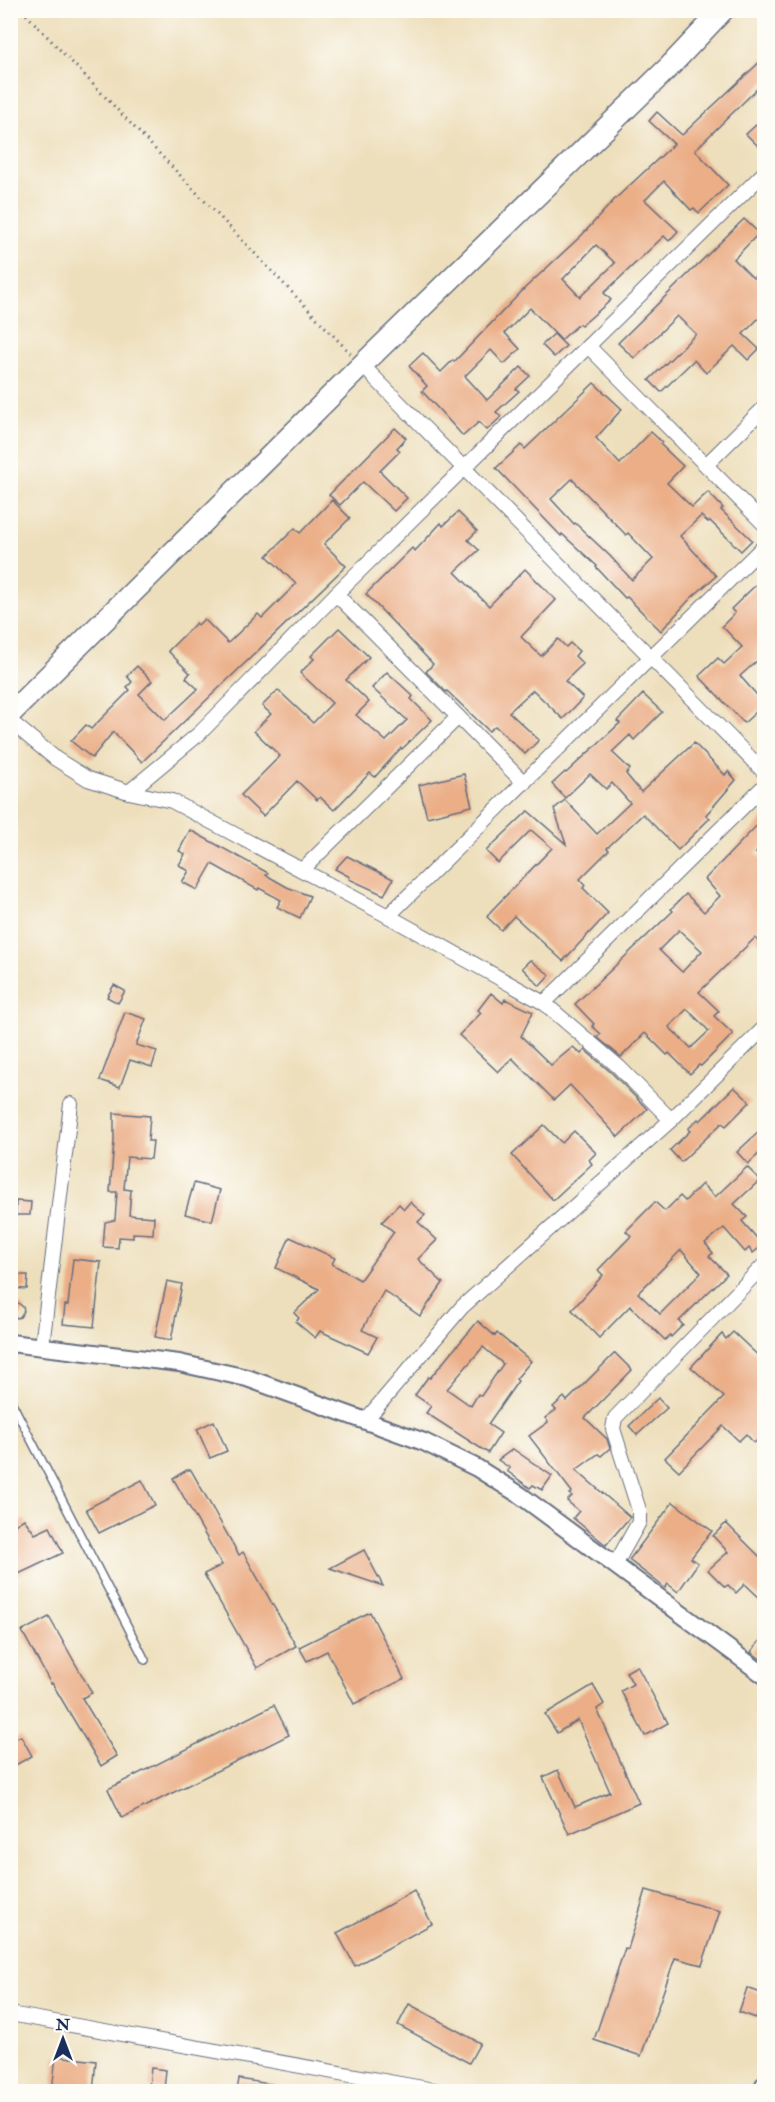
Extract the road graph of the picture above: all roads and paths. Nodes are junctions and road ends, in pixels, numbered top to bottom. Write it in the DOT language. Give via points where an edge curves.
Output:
graph roads {
  1 [pos="22,10"];
  2 [pos="723,10"];
  3 [pos="765,173"];
  4 [pos="588,346"];
  5 [pos="362,365"];
  6 [pos="765,408"];
  7 [pos="706,465"];
  8 [pos="463,469"];
  9 [pos="765,524"];
  10 [pos="765,546"];
  11 [pos="336,594"];
  12 [pos="651,658"];
  13 [pos="10,714"];
  14 [pos="458,717"];
  15 [pos="10,722"];
  16 [pos="765,772"];
  17 [pos="524,783"];
  18 [pos="765,786"];
  19 [pos="129,792"];
  20 [pos="302,870"];
  21 [pos="388,916"];
  22 [pos="544,1003"];
  23 [pos="765,1028"];
  24 [pos="71,1104"];
  25 [pos="671,1120"];
  26 [pos="765,1265"];
  27 [pos="10,1343"];
  28 [pos="42,1346"];
  29 [pos="10,1399"];
  30 [pos="365,1421"];
  31 [pos="615,1565"];
  32 [pos="145,1660"];
  33 [pos="765,1675"];
  34 [pos="10,2014"];
  35 [pos="765,2085"];
  36 [pos="445,2091"];
  37 [pos="762,2091"];
  1 -- 5 [label="path"];
  2 -- 5 [label="main road"];
  3 -- 4 [label="street"];
  4 -- 7 [label="street"];
  4 -- 8 [label="street"];
  5 -- 8 [label="street"];
  5 -- 13 [label="main road"];
  6 -- 7 [label="street"];
  7 -- 9 [label="street"];
  8 -- 11 [label="street"];
  8 -- 12 [label="street"];
  10 -- 12 [label="street"];
  11 -- 14 [label="street"];
  11 -- 19 [label="street" via="200,733"];
  12 -- 16 [label="street"];
  12 -- 17 [label="street"];
  14 -- 17 [label="street"];
  14 -- 20 [label="street"];
  15 -- 19 [label="street" via="88,779"];
  17 -- 21 [label="street"];
  18 -- 22 [label="street"];
  19 -- 20 [label="street" via="172,801"];
  20 -- 21 [label="street"];
  21 -- 22 [label="street"];
  22 -- 25 [label="street" via="619,1067"];
  23 -- 25 [label="street"];
  24 -- 28 [label="street"];
  25 -- 30 [label="street" via="462,1307"];
  26 -- 31 [label="street" via="615,1418 614,1429 639,1510 639,1522"];
  27 -- 28 [label="street"];
  28 -- 30 [label="street" via="179,1363 247,1378"];
  29 -- 32 [label="lane"];
  30 -- 31 [label="street" via="424,1442 477,1468"];
  31 -- 33 [label="street"];
  34 -- 36 [label="street"];
  35 -- 37 [label="street"];
}
